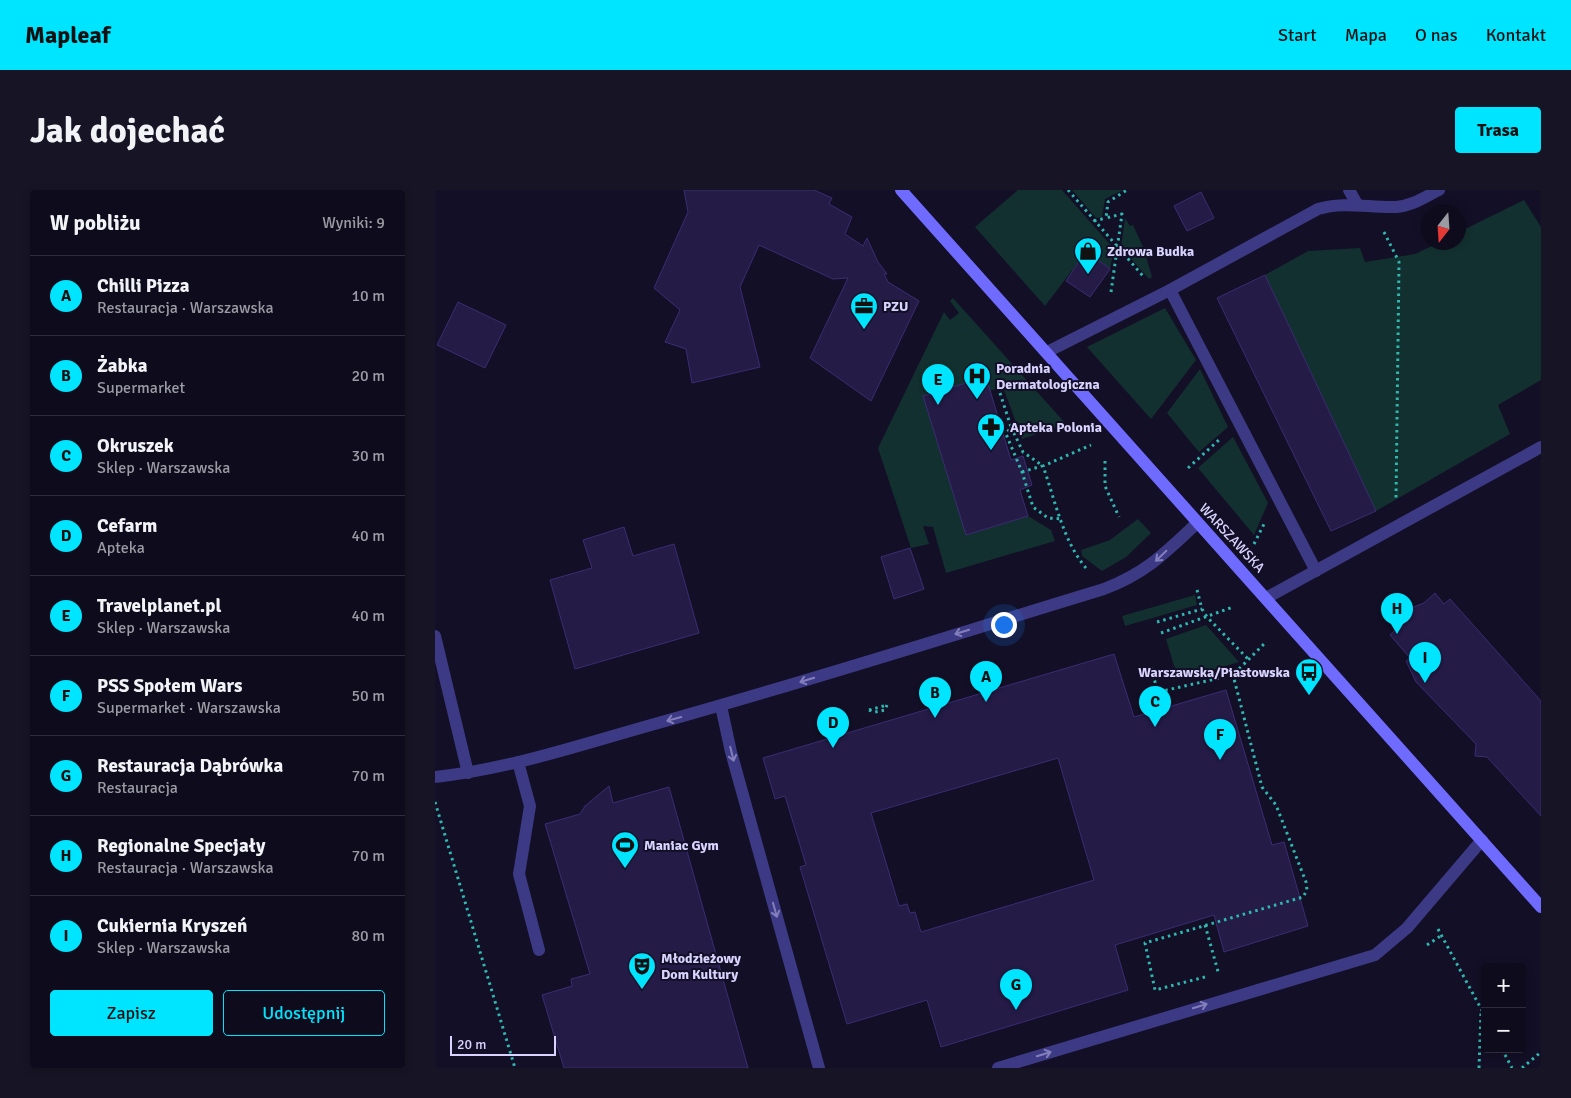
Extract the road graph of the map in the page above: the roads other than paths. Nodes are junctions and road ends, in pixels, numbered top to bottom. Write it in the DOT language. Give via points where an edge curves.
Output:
graph roads {
  1 [pos="901,190"];
  2 [pos="1349,190"];
  3 [pos="1439,190"];
  4 [pos="1357,204"];
  5 [pos="1165,293"];
  6 [pos="1047,352"];
  7 [pos="1541,447"];
  8 [pos="1197,523"];
  9 [pos="1316,571"];
  10 [pos="1266,598"];
  11 [pos="435,636"];
  12 [pos="721,706"];
  13 [pos="517,762"];
  14 [pos="468,773"];
  15 [pos="435,777"];
  16 [pos="1482,840"];
  17 [pos="1541,907"];
  18 [pos="539,950"];
  19 [pos="819,1068"];
  20 [pos="998,1068"];
  1 -- 6 [label="street, WARSZAWSKA"];
  2 -- 4 [label="lane"];
  3 -- 4 [label="lane" via="1412,204 1397,207"];
  4 -- 5 [label="lane" via="1329,205 1318,209"];
  5 -- 6 [label="lane"];
  5 -- 9 [label="lane" via="1240,423"];
  6 -- 8 [label="street, WARSZAWSKA"];
  7 -- 9 [label="lane"];
  8 -- 10 [label="street, WARSZAWSKA"];
  8 -- 12 [label="lane, one-way" via="1154,564 1130,579"];
  9 -- 10 [label="lane"];
  10 -- 16 [label="street, WARSZAWSKA"];
  11 -- 14 [label="lane"];
  12 -- 13 [label="lane, one-way"];
  12 -- 19 [label="lane, one-way"];
  13 -- 14 [label="lane"];
  13 -- 18 [label="lane" via="531,806 519,874"];
  14 -- 15 [label="lane"];
  16 -- 17 [label="street, WARSZAWSKA"];
  20 -- 16 [label="lane, one-way" via="1375,955 1407,928"];
}
